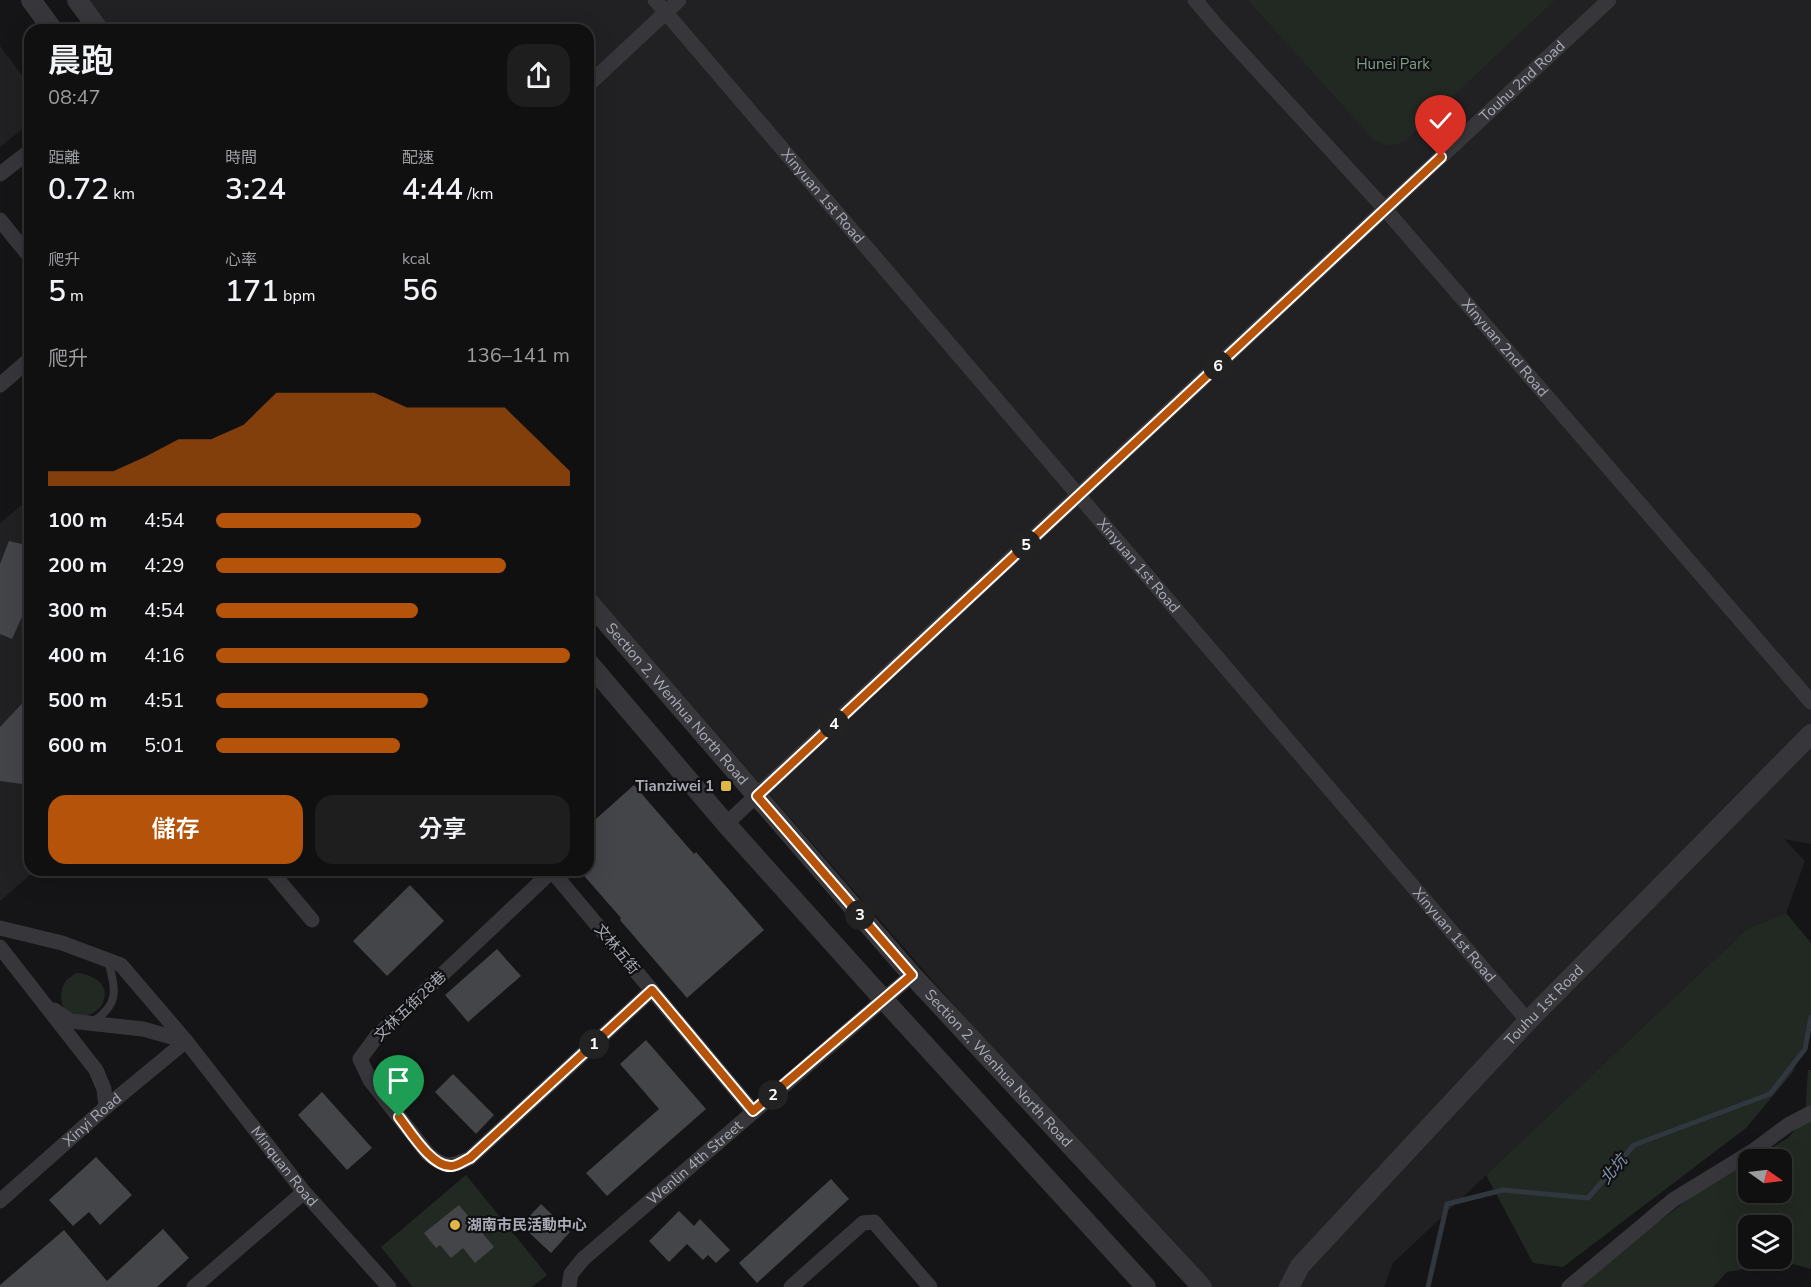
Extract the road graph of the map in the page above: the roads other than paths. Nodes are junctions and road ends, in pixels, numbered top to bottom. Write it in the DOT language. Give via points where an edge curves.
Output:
graph roads {
  1 [pos="31,0"];
  2 [pos="77,0"];
  3 [pos="655,0"];
  4 [pos="679,0"];
  5 [pos="1195,0"];
  6 [pos="1609,0"];
  7 [pos="666,13"];
  8 [pos="49,24"];
  9 [pos="95,24"];
  10 [pos="594,79"];
  11 [pos="24,156"];
  12 [pos="0,174"];
  13 [pos="1385,210"];
  14 [pos="0,220"];
  15 [pos="24,250"];
  16 [pos="24,365"];
  17 [pos="0,385"];
  18 [pos="1080,495"];
  19 [pos="594,608"];
  20 [pos="594,669"];
  21 [pos="1811,702"];
  22 [pos="1811,735"];
  23 [pos="757,796"];
  24 [pos="726,824"];
  25 [pos="275,876"];
  26 [pos="546,876"];
  27 [pos="555,876"];
  28 [pos="312,920"];
  29 [pos="0,928"];
  30 [pos="0,947"];
  31 [pos="108,960"];
  32 [pos="912,975"];
  33 [pos="652,990"];
  34 [pos="884,1000"];
  35 [pos="41,1001"];
  36 [pos="1528,1021"];
  37 [pos="91,1023"];
  38 [pos="186,1041"];
  39 [pos="106,1107"];
  40 [pos="753,1111"];
  41 [pos="1811,1113"];
  42 [pos="304,1192"];
  43 [pos="0,1200"];
  44 [pos="1300,1266"];
  45 [pos="194,1287"];
  46 [pos="389,1287"];
  47 [pos="569,1287"];
  48 [pos="790,1287"];
  49 [pos="930,1287"];
  50 [pos="1146,1287"];
  51 [pos="1202,1287"];
  52 [pos="1279,1287"];
  53 [pos="1289,1287"];
  54 [pos="1569,1287"];
  1 -- 8 [label="street"];
  2 -- 9 [label="street"];
  3 -- 7 [label="street, Xinyuan 1st Road"];
  4 -- 7 [label="street"];
  5 -- 13 [label="street, Xinyuan 2nd Road"];
  6 -- 13 [label="street, Touhu 2nd Road"];
  7 -- 10 [label="street"];
  7 -- 18 [label="street, Xinyuan 1st Road"];
  11 -- 12 [label="street"];
  13 -- 18 [label="street, Touhu 2nd Road"];
  13 -- 21 [label="street, Xinyuan 2nd Road"];
  14 -- 15 [label="street"];
  16 -- 17 [label="street"];
  18 -- 23 [label="street, Touhu 2nd Road"];
  18 -- 36 [label="street, Xinyuan 1st Road"];
  19 -- 23 [label="street, Section 2, Wenhua North Road"];
  20 -- 24 [label="street"];
  22 -- 36 [label="street, Touhu 1st Road"];
  23 -- 24 [label="street, Touhu 2nd Road"];
  23 -- 32 [label="street, Section 2, Wenhua North Road"];
  24 -- 34 [label="street"];
  25 -- 28 [label="street"];
  26 -- 33 [label="street, 文林五街28巷" via="377,1036 360,1059 370,1080 428,1154 440,1164 452,1166 470,1158"];
  27 -- 33 [label="street, 文林五街"];
  29 -- 31 [label="street, Minquan Road" via="62,943"];
  30 -- 35 [label="street"];
  31 -- 37 [label="lane" via="114,999 105,1014"];
  31 -- 38 [label="street, Minquan Road" via="121,964"];
  32 -- 34 [label="street, Wenlin 4th Street"];
  32 -- 51 [label="street, Section 2, Wenhua North Road"];
  33 -- 40 [label="street, 文林五街"];
  34 -- 40 [label="street, Wenlin 4th Street"];
  34 -- 50 [label="street"];
  35 -- 37 [label="street" via="70,1021"];
  35 -- 39 [label="street" via="96,1070"];
  36 -- 44 [label="street, Touhu 1st Road"];
  37 -- 38 [label="street" via="143,1029"];
  38 -- 39 [label="street, Xinyi Road"];
  38 -- 42 [label="street, Minquan Road"];
  39 -- 43 [label="street, Xinyi Road"];
  40 -- 47 [label="street, Wenlin 4th Street" via="583,1259 571,1274"];
  41 -- 54 [label="street" via="1673,1200"];
  42 -- 45 [label="street"];
  42 -- 46 [label="street, Minquan Road"];
  44 -- 52 [label="street"];
  44 -- 53 [label="street, Touhu 1st Road"];
  48 -- 49 [label="street" via="863,1223 874,1222"];
}
